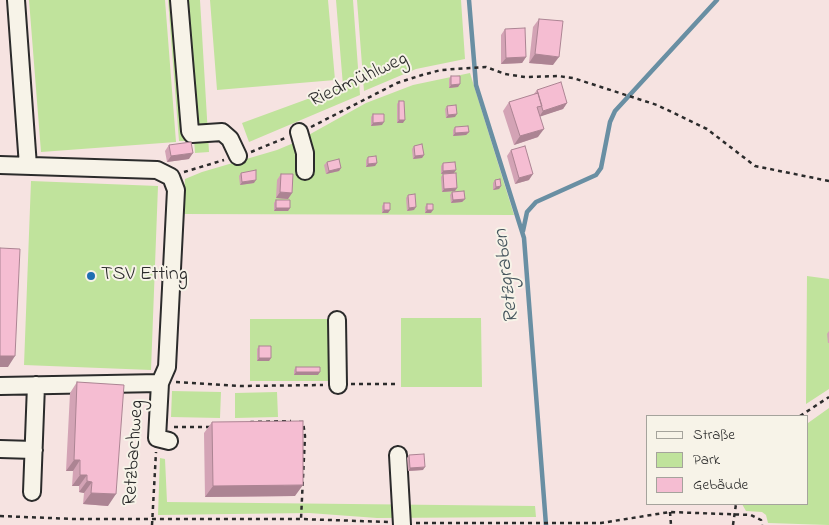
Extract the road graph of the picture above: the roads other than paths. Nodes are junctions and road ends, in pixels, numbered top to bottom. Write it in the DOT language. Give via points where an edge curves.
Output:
graph roads {
  1 [pos="16,0"];
  2 [pos="179,0"];
  3 [pos="300,132"];
  4 [pos="238,156"];
  5 [pos="0,165"];
  6 [pos="28,166"];
  7 [pos="305,171"];
  8 [pos="337,320"];
  9 [pos="160,383"];
  10 [pos="338,384"];
  11 [pos="36,385"];
  12 [pos="0,386"];
  13 [pos="161,436"];
  14 [pos="0,449"];
  15 [pos="34,450"];
  16 [pos="398,455"];
  17 [pos="32,492"];
  18 [pos="402,524"];
  1 -- 6 [label="street"];
  2 -- 4 [label="street" via="190,131 192,134 222,132 230,139"];
  3 -- 7 [label="street"];
  5 -- 6 [label="street"];
  6 -- 9 [label="street, Retzbachweg" via="157,170 172,177 176,190 167,367"];
  8 -- 10 [label="street"];
  9 -- 11 [label="street, Retzbachweg"];
  9 -- 13 [label="street, Retzbachweg"];
  11 -- 12 [label="street, Retzbachweg"];
  11 -- 15 [label="street"];
  14 -- 15 [label="street"];
  15 -- 17 [label="street"];
  16 -- 18 [label="street"];
}
